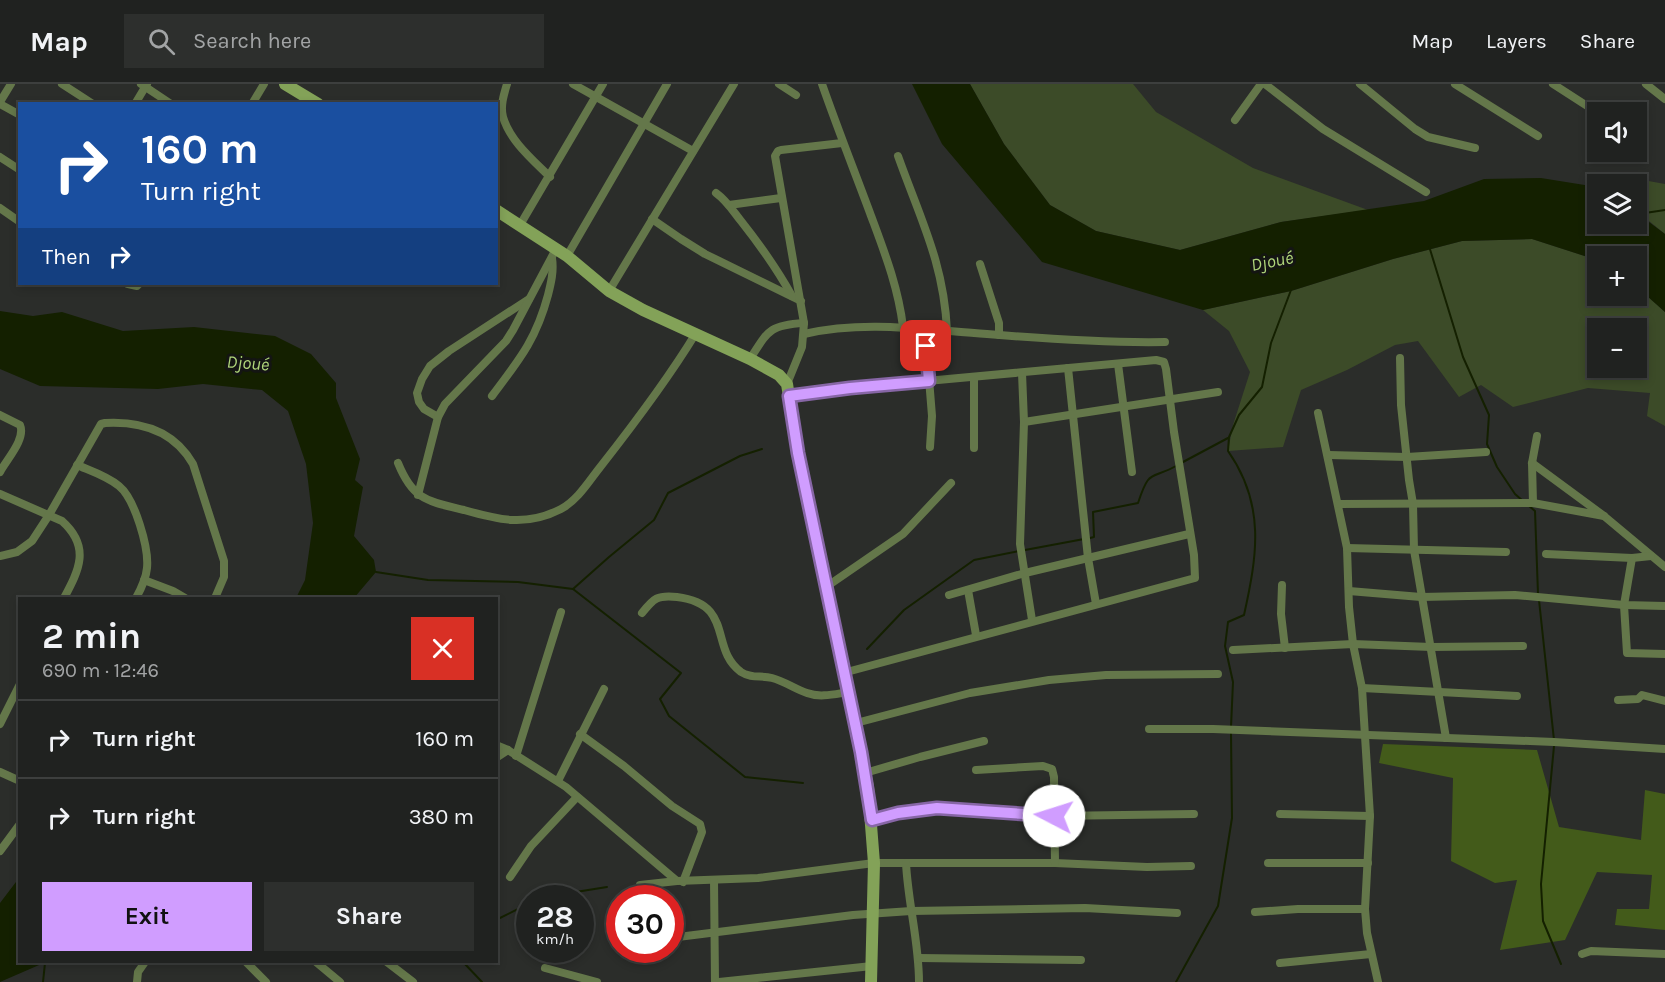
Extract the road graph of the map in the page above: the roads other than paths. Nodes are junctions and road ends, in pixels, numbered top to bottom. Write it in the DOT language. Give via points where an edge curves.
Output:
graph roads {
  1 [pos="11,84"];
  2 [pos="62,84"];
  3 [pos="264,84"];
  4 [pos="285,84"];
  5 [pos="507,84"];
  6 [pos="573,84"];
  7 [pos="603,84"];
  8 [pos="667,84"];
  9 [pos="734,84"];
  10 [pos="779,84"];
  11 [pos="822,84"];
  12 [pos="1263,84"];
  13 [pos="1360,84"];
  14 [pos="1455,84"];
  15 [pos="1553,84"];
  16 [pos="1646,84"];
  17 [pos="145,85"];
  18 [pos="304,89"];
  19 [pos="796,95"];
  20 [pos="596,97"];
  21 [pos="1665,99"];
  22 [pos="90,102"];
  23 [pos="136,102"];
  24 [pos="168,102"];
  25 [pos="253,102"];
  26 [pos="316,102"];
  27 [pos="0,103"];
  28 [pos="1587,106"];
  29 [pos="18,114"];
  30 [pos="1235,120"];
  31 [pos="645,122"];
  32 [pos="1538,136"];
  33 [pos="842,143"];
  34 [pos="1475,148"];
  35 [pos="693,151"];
  36 [pos="898,156"];
  37 [pos="0,157"];
  38 [pos="18,169"];
  39 [pos="550,177"];
  40 [pos="1426,192"];
  41 [pos="716,193"];
  42 [pos="781,198"];
  43 [pos="729,205"];
  44 [pos="0,208"];
  45 [pos="498,211"];
  46 [pos="652,219"];
  47 [pos="18,221"];
  48 [pos="520,225"];
  49 [pos="558,254"];
  50 [pos="980,264"];
  51 [pos="609,291"];
  52 [pos="530,299"];
  53 [pos="797,299"];
  54 [pos="804,323"];
  55 [pos="903,327"];
  56 [pos="925,329"];
  57 [pos="947,331"];
  58 [pos="696,333"];
  59 [pos="804,334"];
  60 [pos="999,335"];
  61 [pos="1165,342"];
  62 [pos="1400,358"];
  63 [pos="750,359"];
  64 [pos="1118,364"];
  65 [pos="1068,368"];
  66 [pos="1022,373"];
  67 [pos="974,377"];
  68 [pos="929,381"];
  69 [pos="788,390"];
  70 [pos="1218,392"];
  71 [pos="492,396"];
  72 [pos="1170,399"];
  73 [pos="1122,406"];
  74 [pos="1318,413"];
  75 [pos="0,415"];
  76 [pos="1071,415"];
  77 [pos="438,417"];
  78 [pos="1024,422"];
  79 [pos="1537,436"];
  80 [pos="930,447"];
  81 [pos="974,448"];
  82 [pos="1485,452"];
  83 [pos="1329,455"];
  84 [pos="1407,457"];
  85 [pos="398,463"];
  86 [pos="1532,463"];
  87 [pos="77,465"];
  88 [pos="0,472"];
  89 [pos="1132,472"];
  90 [pos="951,483"];
  91 [pos="0,494"];
  92 [pos="418,495"];
  93 [pos="1533,503"];
  94 [pos="1339,504"];
  95 [pos="1413,504"];
  96 [pos="49,515"];
  97 [pos="1604,516"];
  98 [pos="1189,534"];
  99 [pos="1347,548"];
  100 [pos="1414,550"];
  101 [pos="1506,552"];
  102 [pos="1546,554"];
  103 [pos="0,556"];
  104 [pos="1652,556"];
  105 [pos="1088,558"];
  106 [pos="1632,558"];
  107 [pos="1665,567"];
  108 [pos="1025,573"];
  109 [pos="144,580"];
  110 [pos="1282,585"];
  111 [pos="826,587"];
  112 [pos="968,590"];
  113 [pos="1349,591"];
  114 [pos="949,595"];
  115 [pos="64,597"];
  116 [pos="136,597"];
  117 [pos="183,597"];
  118 [pos="215,597"];
  119 [pos="1421,597"];
  120 [pos="1096,604"];
  121 [pos="1624,604"];
  122 [pos="1665,606"];
  123 [pos="561,612"];
  124 [pos="642,613"];
  125 [pos="1032,620"];
  126 [pos="976,635"];
  127 [pos="1353,644"];
  128 [pos="1523,646"];
  129 [pos="1431,647"];
  130 [pos="1285,648"];
  131 [pos="1233,650"];
  132 [pos="1665,654"];
  133 [pos="843,672"];
  134 [pos="1218,674"];
  135 [pos="18,688"];
  136 [pos="1362,688"];
  137 [pos="604,689"];
  138 [pos="848,692"];
  139 [pos="1438,692"];
  140 [pos="1517,696"];
  141 [pos="1618,700"];
  142 [pos="1665,701"];
  143 [pos="855,723"];
  144 [pos="0,724"];
  145 [pos="1149,729"];
  146 [pos="580,734"];
  147 [pos="1365,736"];
  148 [pos="1446,738"];
  149 [pos="984,741"];
  150 [pos="498,746"];
  151 [pos="1665,749"];
  152 [pos="508,750"];
  153 [pos="516,756"];
  154 [pos="498,757"];
  155 [pos="976,770"];
  156 [pos="0,772"];
  157 [pos="865,773"];
  158 [pos="18,780"];
  159 [pos="558,781"];
  160 [pos="577,796"];
  161 [pos="1194,814"];
  162 [pos="1280,814"];
  163 [pos="1054,816"];
  164 [pos="1370,816"];
  165 [pos="872,820"];
  166 [pos="18,827"];
  167 [pos="0,851"];
  168 [pos="874,863"];
  169 [pos="906,863"];
  170 [pos="1055,863"];
  171 [pos="1268,863"];
  172 [pos="1368,863"];
  173 [pos="1191,866"];
  174 [pos="510,877"];
  175 [pos="714,880"];
  176 [pos="680,881"];
  177 [pos="640,885"];
  178 [pos="1365,909"];
  179 [pos="911,911"];
  180 [pos="1255,912"];
  181 [pos="1178,913"];
  182 [pos="873,914"];
  183 [pos="715,932"];
  184 [pos="684,936"];
  185 [pos="1371,954"];
  186 [pos="1582,954"];
  187 [pos="1665,954"];
  188 [pos="919,958"];
  189 [pos="1081,960"];
  190 [pos="145,963"];
  191 [pos="247,963"];
  192 [pos="317,963"];
  193 [pos="388,963"];
  194 [pos="1280,963"];
  195 [pos="872,966"];
  196 [pos="545,968"];
  197 [pos="137,979"];
  198 [pos="266,982"];
  199 [pos="340,982"];
  200 [pos="413,982"];
  201 [pos="597,982"];
  202 [pos="717,982"];
  203 [pos="871,982"];
  204 [pos="919,982"];
  205 [pos="1378,982"];
  1 -- 27 [label="street"];
  2 -- 22 [label="street"];
  3 -- 25 [label="street"];
  4 -- 18 [label="street"];
  5 -- 39 [label="street" via="503,117 520,148"];
  6 -- 20 [label="street"];
  7 -- 20 [label="street"];
  8 -- 31 [label="street"];
  9 -- 35 [label="street"];
  10 -- 19 [label="street"];
  11 -- 33 [label="street"];
  12 -- 30 [label="street"];
  12 -- 40 [label="street" via="1323,129"];
  13 -- 34 [label="street" via="1428,137"];
  14 -- 32 [label="street"];
  15 -- 28 [label="street"];
  16 -- 21 [label="street"];
  17 -- 23 [label="street"];
  17 -- 24 [label="street"];
  18 -- 26 [label="street"];
  20 -- 31 [label="street"];
  20 -- 39 [label="street"];
  27 -- 29 [label="street"];
  31 -- 35 [label="street"];
  31 -- 49 [label="street"];
  33 -- 42 [label="street" via="778,150 775,162"];
  33 -- 55 [label="street" via="890,265"];
  35 -- 46 [label="street"];
  36 -- 57 [label="street" via="937,259"];
  37 -- 38 [label="street"];
  39 -- 48 [label="street"];
  41 -- 43 [label="street"];
  42 -- 43 [label="street"];
  42 -- 53 [label="street" via="793,252"];
  43 -- 53 [label="street"];
  44 -- 47 [label="street"];
  45 -- 48 [label="street"];
  46 -- 51 [label="street"];
  46 -- 53 [label="street" via="705,254"];
  48 -- 49 [label="street"];
  49 -- 51 [label="street"];
  49 -- 52 [label="street"];
  49 -- 71 [label="street" via="536,333"];
  50 -- 60 [label="street" via="995,308"];
  51 -- 58 [label="street"];
  52 -- 77 [label="street" via="506,341 445,404"];
  52 -- 77 [label="street" via="430,366 417,393 424,409"];
  53 -- 54 [label="street"];
  54 -- 59 [label="street"];
  54 -- 63 [label="street" via="776,326"];
  55 -- 56 [label="street"];
  55 -- 59 [label="street" via="846,326"];
  56 -- 57 [label="street"];
  56 -- 68 [label="street"];
  57 -- 60 [label="street"];
  58 -- 63 [label="street"];
  58 -- 92 [label="street" via="614,449 572,502 560,510 515,521 496,519"];
  59 -- 69 [label="street"];
  60 -- 61 [label="street"];
  62 -- 84 [label="street"];
  63 -- 69 [label="street" via="779,375"];
  64 -- 65 [label="street"];
  64 -- 72 [label="street" via="1164,362"];
  64 -- 73 [label="street"];
  65 -- 66 [label="street"];
  65 -- 76 [label="street"];
  66 -- 67 [label="street"];
  66 -- 78 [label="street"];
  67 -- 68 [label="street"];
  67 -- 81 [label="street"];
  68 -- 69 [label="street"];
  68 -- 80 [label="street"];
  69 -- 111 [label="street"];
  70 -- 72 [label="street"];
  72 -- 73 [label="street"];
  72 -- 98 [label="street"];
  73 -- 76 [label="street"];
  73 -- 89 [label="street"];
  74 -- 83 [label="street"];
  75 -- 88 [label="street" via="20,424 22,429"];
  76 -- 78 [label="street"];
  76 -- 105 [label="street"];
  77 -- 92 [label="street"];
  78 -- 108 [label="street" via="1020,544"];
  79 -- 86 [label="street"];
  82 -- 84 [label="street"];
  83 -- 84 [label="street"];
  83 -- 94 [label="street"];
  84 -- 95 [label="street"];
  85 -- 92 [label="street" via="405,480"];
  86 -- 93 [label="street"];
  86 -- 97 [label="street"];
  87 -- 96 [label="street"];
  87 -- 109 [label="street" via="107,478 128,496 147,553"];
  87 -- 118 [label="street" via="97,429 105,423 134,423 177,442 193,464 224,561 224,577"];
  90 -- 111 [label="street" via="903,534"];
  91 -- 96 [label="street"];
  93 -- 95 [label="street"];
  93 -- 97 [label="street"];
  94 -- 95 [label="street"];
  94 -- 99 [label="street"];
  95 -- 100 [label="street"];
  96 -- 103 [label="street" via="26,546"];
  96 -- 115 [label="street" via="69,528 81,558"];
  97 -- 104 [label="street"];
  98 -- 105 [label="street"];
  98 -- 120 [label="street" via="1195,578"];
  99 -- 100 [label="street"];
  99 -- 113 [label="street"];
  100 -- 101 [label="street"];
  100 -- 119 [label="street"];
  102 -- 106 [label="street"];
  104 -- 106 [label="street"];
  104 -- 107 [label="street"];
  105 -- 108 [label="street"];
  105 -- 120 [label="street"];
  106 -- 121 [label="street"];
  108 -- 112 [label="street"];
  108 -- 125 [label="street"];
  109 -- 116 [label="street"];
  109 -- 117 [label="street"];
  110 -- 130 [label="street"];
  111 -- 133 [label="street"];
  112 -- 114 [label="street"];
  112 -- 126 [label="street"];
  113 -- 119 [label="street"];
  113 -- 127 [label="street"];
  119 -- 121 [label="street" via="1515,595"];
  119 -- 129 [label="street"];
  120 -- 125 [label="street"];
  121 -- 122 [label="street"];
  121 -- 132 [label="street" via="1627,652"];
  123 -- 153 [label="street"];
  124 -- 138 [label="street" via="659,596 693,599 712,615 726,650 741,672 777,679 809,694"];
  125 -- 126 [label="street"];
  126 -- 133 [label="street"];
  127 -- 129 [label="street"];
  127 -- 130 [label="street"];
  127 -- 136 [label="street"];
  128 -- 129 [label="street"];
  129 -- 139 [label="street"];
  130 -- 131 [label="street"];
  133 -- 138 [label="street"];
  134 -- 143 [label="street" via="1097,675 1040,681 970,693"];
  135 -- 144 [label="street"];
  136 -- 139 [label="street"];
  136 -- 147 [label="street"];
  137 -- 146 [label="street"];
  138 -- 143 [label="street"];
  139 -- 140 [label="street"];
  139 -- 148 [label="street"];
  141 -- 142 [label="street" via="1638,699 1642,695"];
  143 -- 157 [label="street"];
  145 -- 147 [label="street"];
  146 -- 159 [label="street"];
  146 -- 176 [label="street" via="700,824 702,832"];
  147 -- 148 [label="street"];
  147 -- 164 [label="street"];
  148 -- 151 [label="street"];
  149 -- 157 [label="street"];
  150 -- 152 [label="street"];
  152 -- 153 [label="street"];
  152 -- 154 [label="street"];
  153 -- 159 [label="street"];
  155 -- 163 [label="street" via="1043,766 1052,769"];
  156 -- 158 [label="street"];
  157 -- 165 [label="street"];
  159 -- 160 [label="street"];
  160 -- 174 [label="street" via="531,846"];
  160 -- 176 [label="street"];
  161 -- 163 [label="street"];
  162 -- 164 [label="street"];
  163 -- 165 [label="street" via="937,808"];
  163 -- 170 [label="street"];
  164 -- 172 [label="street"];
  165 -- 168 [label="street"];
  166 -- 167 [label="street"];
  168 -- 169 [label="street"];
  168 -- 175 [label="street"];
  168 -- 182 [label="street"];
  169 -- 170 [label="street"];
  169 -- 179 [label="street"];
  170 -- 173 [label="street"];
  171 -- 172 [label="street"];
  172 -- 178 [label="street"];
  175 -- 176 [label="street"];
  175 -- 183 [label="street"];
  176 -- 177 [label="street"];
  178 -- 180 [label="street"];
  178 -- 185 [label="street"];
  179 -- 181 [label="street" via="1085,908"];
  179 -- 182 [label="street"];
  179 -- 188 [label="street"];
  182 -- 183 [label="street"];
  182 -- 195 [label="street"];
  183 -- 184 [label="street"];
  183 -- 202 [label="street"];
  185 -- 194 [label="street"];
  185 -- 205 [label="street"];
  186 -- 187 [label="street"];
  188 -- 189 [label="street"];
  188 -- 204 [label="street"];
  190 -- 197 [label="street"];
  191 -- 198 [label="street"];
  192 -- 199 [label="street"];
  193 -- 200 [label="street"];
  195 -- 202 [label="street"];
  195 -- 203 [label="street"];
  196 -- 201 [label="street"];
}
